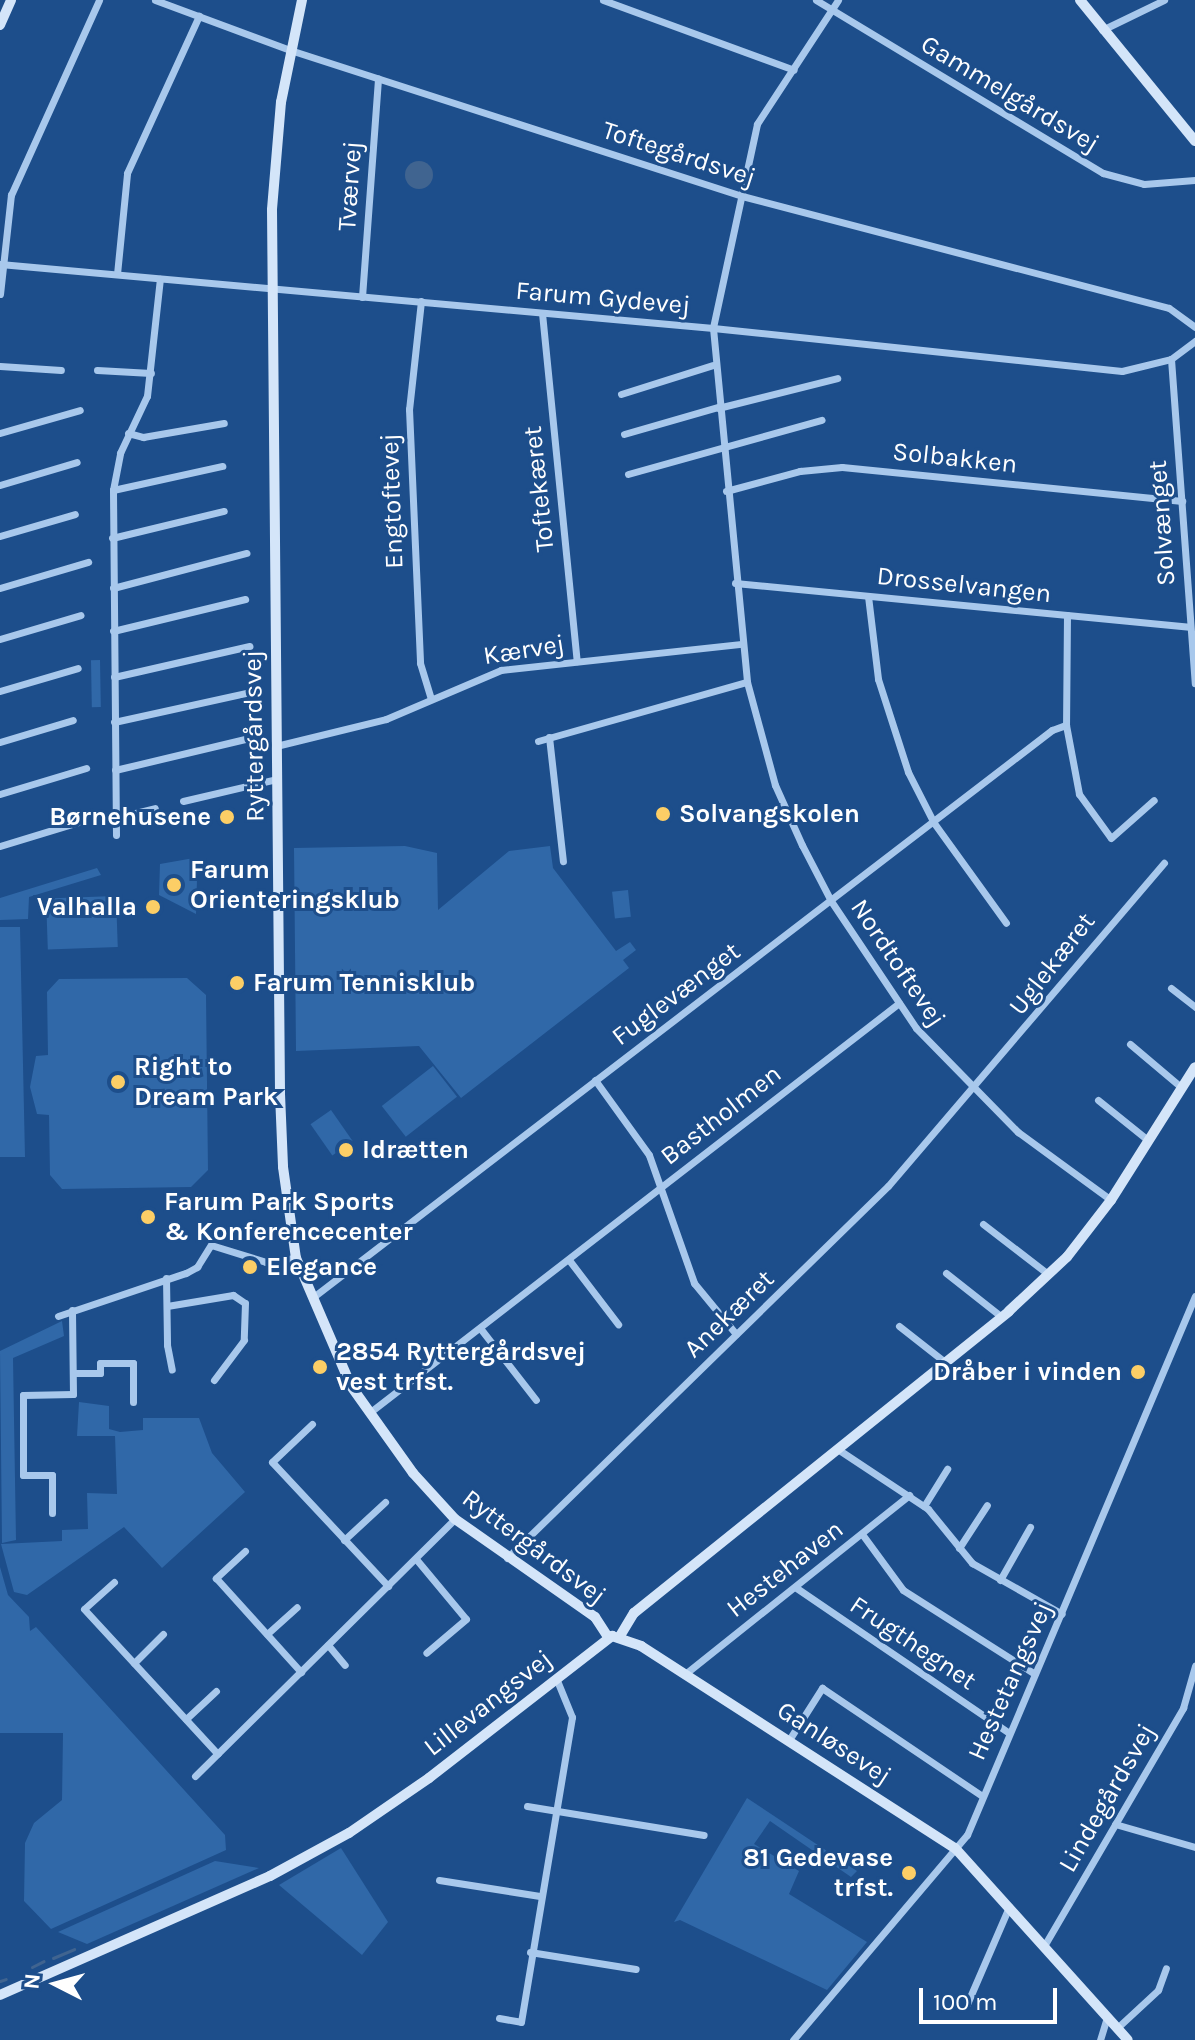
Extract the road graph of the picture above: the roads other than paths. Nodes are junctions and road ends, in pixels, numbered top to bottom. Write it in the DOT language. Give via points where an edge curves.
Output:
graph roads {
  1 [pos="11,0"];
  2 [pos="99,0"];
  3 [pos="155,0"];
  4 [pos="302,0"];
  5 [pos="603,0"];
  6 [pos="816,0"];
  7 [pos="838,0"];
  8 [pos="1080,0"];
  9 [pos="1164,0"];
  10 [pos="832,10"];
  11 [pos="199,16"];
  12 [pos="0,25"];
  13 [pos="1102,30"];
  14 [pos="290,50"];
  15 [pos="794,70"];
  16 [pos="378,79"];
  17 [pos="1195,141"];
  18 [pos="1195,180"];
  19 [pos="742,196"];
  20 [pos="1,264"];
  21 [pos="117,274"];
  22 [pos="160,279"];
  23 [pos="272,288"];
  24 [pos="0,294"];
  25 [pos="362,297"];
  26 [pos="421,301"];
  27 [pos="542,313"];
  28 [pos="1195,327"];
  29 [pos="713,328"];
  30 [pos="1195,341"];
  31 [pos="1171,359"];
  32 [pos="713,365"];
  33 [pos="0,366"];
  34 [pos="61,370"];
  35 [pos="97,370"];
  36 [pos="151,373"];
  37 [pos="837,378"];
  38 [pos="621,394"];
  39 [pos="718,408"];
  40 [pos="80,410"];
  41 [pos="822,420"];
  42 [pos="224,423"];
  43 [pos="0,433"];
  44 [pos="128,433"];
  45 [pos="624,434"];
  46 [pos="721,448"];
  47 [pos="77,462"];
  48 [pos="222,466"];
  49 [pos="628,474"];
  50 [pos="0,485"];
  51 [pos="113,490"];
  52 [pos="726,491"];
  53 [pos="1182,501"];
  54 [pos="224,511"];
  55 [pos="75,514"];
  56 [pos="0,536"];
  57 [pos="112,538"];
  58 [pos="246,553"];
  59 [pos="88,562"];
  60 [pos="735,583"];
  61 [pos="0,588"];
  62 [pos="113,588"];
  63 [pos="868,596"];
  64 [pos="245,599"];
  65 [pos="81,615"];
  66 [pos="1067,615"];
  67 [pos="1189,627"];
  68 [pos="113,631"];
  69 [pos="0,639"];
  70 [pos="742,644"];
  71 [pos="249,646"];
  72 [pos="577,661"];
  73 [pos="78,668"];
  74 [pos="114,677"];
  75 [pos="747,682"];
  76 [pos="1195,683"];
  77 [pos="0,691"];
  78 [pos="250,692"];
  79 [pos="431,698"];
  80 [pos="73,720"];
  81 [pos="114,722"];
  82 [pos="1066,725"];
  83 [pos="549,737"];
  84 [pos="249,738"];
  85 [pos="538,741"];
  86 [pos="0,742"];
  87 [pos="276,746"];
  88 [pos="86,768"];
  89 [pos="115,770"];
  90 [pos="277,779"];
  91 [pos="0,794"];
  92 [pos="1154,800"];
  93 [pos="183,801"];
  94 [pos="155,808"];
  95 [pos="115,818"];
  96 [pos="82,821"];
  97 [pos="934,823"];
  98 [pos="116,835"];
  99 [pos="0,846"];
  100 [pos="563,861"];
  101 [pos="1164,863"];
  102 [pos="831,901"];
  103 [pos="1006,923"];
  104 [pos="1171,988"];
  105 [pos="899,1003"];
  106 [pos="1195,1007"];
  107 [pos="1130,1044"];
  108 [pos="1195,1067"];
  109 [pos="595,1080"];
  110 [pos="1182,1088"];
  111 [pos="974,1091"];
  112 [pos="1098,1100"];
  113 [pos="1149,1141"];
  114 [pos="659,1188"];
  115 [pos="1111,1200"];
  116 [pos="983,1224"];
  117 [pos="296,1258"];
  118 [pos="569,1260"];
  119 [pos="946,1273"];
  120 [pos="1048,1274"];
  121 [pos="166,1278"];
  122 [pos="1195,1296"];
  123 [pos="312,1298"];
  124 [pos="167,1306"];
  125 [pos="72,1310"];
  126 [pos="58,1316"];
  127 [pos="1002,1317"];
  128 [pos="618,1324"];
  129 [pos="899,1326"];
  130 [pos="480,1328"];
  131 [pos="736,1334"];
  132 [pos="946,1363"];
  133 [pos="172,1370"];
  134 [pos="73,1373"];
  135 [pos="214,1380"];
  136 [pos="536,1400"];
  137 [pos="133,1402"];
  138 [pos="369,1413"];
  139 [pos="312,1424"];
  140 [pos="839,1450"];
  141 [pos="947,1469"];
  142 [pos="909,1495"];
  143 [pos="385,1502"];
  144 [pos="987,1505"];
  145 [pos="924,1506"];
  146 [pos="52,1513"];
  147 [pos="455,1519"];
  148 [pos="1030,1527"];
  149 [pos="862,1534"];
  150 [pos="344,1540"];
  151 [pos="959,1548"];
  152 [pos="245,1551"];
  153 [pos="416,1559"];
  154 [pos="506,1560"];
  155 [pos="1000,1580"];
  156 [pos="114,1582"];
  157 [pos="388,1586"];
  158 [pos="795,1587"];
  159 [pos="297,1607"];
  160 [pos="1062,1614"];
  161 [pos="163,1634"];
  162 [pos="267,1634"];
  163 [pos="620,1636"];
  164 [pos="608,1637"];
  165 [pos="328,1645"];
  166 [pos="426,1653"];
  167 [pos="134,1663"];
  168 [pos="345,1665"];
  169 [pos="1195,1666"];
  170 [pos="301,1672"];
  171 [pos="685,1674"];
  172 [pos="1035,1674"];
  173 [pos="556,1678"];
  174 [pos="216,1691"];
  175 [pos="186,1719"];
  176 [pos="1009,1733"];
  177 [pos="789,1740"];
  178 [pos="218,1754"];
  179 [pos="195,1776"];
  180 [pos="982,1796"];
  181 [pos="527,1806"];
  182 [pos="554,1810"];
  183 [pos="1115,1824"];
  184 [pos="704,1835"];
  185 [pos="1195,1847"];
  186 [pos="955,1848"];
  187 [pos="439,1880"];
  188 [pos="540,1896"];
  189 [pos="1009,1907"];
  190 [pos="1044,1946"];
  191 [pos="530,1952"];
  192 [pos="1166,1968"];
  193 [pos="636,1969"];
  194 [pos="0,1995"];
  195 [pos="967,2004"];
  196 [pos="1107,2017"];
  197 [pos="499,2018"];
  198 [pos="1117,2028"];
  199 [pos="793,2040"];
  200 [pos="1100,2040"];
  201 [pos="1128,2040"];
  1 -- 12 [label="street"];
  2 -- 20 [label="street" via="11,195"];
  3 -- 11 [label="street, Toftegårdsvej"];
  4 -- 14 [label="street, Ryttergårdsvej"];
  5 -- 15 [label="street"];
  6 -- 10 [label="street, Gammelgårdsvej"];
  7 -- 10 [label="street, Nordtoftevej"];
  8 -- 13 [label="street"];
  9 -- 13 [label="street"];
  10 -- 15 [label="street, Nordtoftevej"];
  10 -- 18 [label="street, Gammelgårdsvej" via="1103,173 1144,184"];
  11 -- 14 [label="street, Toftegårdsvej"];
  11 -- 21 [label="street" via="127,173"];
  13 -- 17 [label="street"];
  14 -- 16 [label="street, Toftegårdsvej"];
  14 -- 23 [label="street, Ryttergårdsvej" via="275,147"];
  15 -- 19 [label="street, Nordtoftevej" via="757,124"];
  16 -- 19 [label="street, Toftegårdsvej"];
  16 -- 25 [label="street, Tværvej"];
  19 -- 28 [label="street, Toftegårdsvej" via="1169,308"];
  19 -- 29 [label="street, Nordtoftevej"];
  20 -- 21 [label="street, Farum Gydevej"];
  20 -- 24 [label="street"];
  21 -- 22 [label="street, Farum Gydevej"];
  22 -- 23 [label="street, Farum Gydevej"];
  22 -- 36 [label="street"];
  23 -- 25 [label="street, Farum Gydevej"];
  23 -- 87 [label="street, Ryttergårdsvej"];
  25 -- 26 [label="street, Farum Gydevej"];
  26 -- 27 [label="street, Farum Gydevej"];
  26 -- 79 [label="street, Engtoftevej" via="409,409 420,663"];
  27 -- 29 [label="street, Farum Gydevej"];
  27 -- 72 [label="street, Toftekæret"];
  29 -- 31 [label="street, Farum Gydevej" via="1122,371"];
  29 -- 32 [label="street, Nordtoftevej"];
  30 -- 31 [label="street, Farum Gydevej"];
  31 -- 53 [label="street, Solvænget"];
  32 -- 38 [label="street"];
  32 -- 39 [label="street, Nordtoftevej"];
  33 -- 34 [label="street"];
  35 -- 36 [label="street"];
  36 -- 44 [label="street"];
  37 -- 39 [label="street"];
  39 -- 45 [label="street"];
  39 -- 46 [label="street, Nordtoftevej"];
  40 -- 43 [label="street"];
  41 -- 46 [label="street"];
  42 -- 44 [label="street" via="143,437"];
  44 -- 51 [label="street"];
  46 -- 49 [label="street"];
  46 -- 52 [label="street, Nordtoftevej"];
  47 -- 50 [label="street"];
  48 -- 51 [label="street"];
  51 -- 57 [label="street"];
  52 -- 53 [label="street, Solbakken" via="800,471 842,467"];
  52 -- 60 [label="street, Nordtoftevej"];
  53 -- 67 [label="street, Solvænget"];
  54 -- 57 [label="street"];
  55 -- 56 [label="street"];
  57 -- 62 [label="street"];
  58 -- 62 [label="street"];
  59 -- 61 [label="street"];
  60 -- 63 [label="street, Drosselvangen"];
  60 -- 70 [label="street, Nordtoftevej"];
  62 -- 68 [label="street"];
  63 -- 66 [label="street, Drosselvangen"];
  63 -- 97 [label="street" via="888,715"];
  64 -- 68 [label="street"];
  65 -- 69 [label="street"];
  66 -- 67 [label="street, Drosselvangen"];
  66 -- 82 [label="street"];
  67 -- 76 [label="street, Solvænget"];
  68 -- 74 [label="street"];
  70 -- 72 [label="street, Kærvej"];
  70 -- 75 [label="street, Nordtoftevej"];
  71 -- 74 [label="street"];
  72 -- 79 [label="street, Kærvej" via="501,670"];
  73 -- 77 [label="street"];
  74 -- 81 [label="street"];
  75 -- 83 [label="street"];
  75 -- 102 [label="street, Nordtoftevej" via="775,785"];
  78 -- 81 [label="street"];
  79 -- 87 [label="street, Kærvej" via="386,719"];
  80 -- 86 [label="street"];
  81 -- 89 [label="street"];
  82 -- 92 [label="street" via="1079,794 1111,838"];
  82 -- 97 [label="street, Fuglevænget"];
  83 -- 85 [label="street"];
  83 -- 100 [label="street"];
  84 -- 89 [label="street"];
  87 -- 90 [label="street, Ryttergårdsvej"];
  88 -- 91 [label="street"];
  89 -- 95 [label="street"];
  90 -- 93 [label="street"];
  90 -- 117 [label="street, Ryttergårdsvej" via="282,1162"];
  94 -- 95 [label="street"];
  95 -- 98 [label="street"];
  96 -- 99 [label="street"];
  97 -- 102 [label="street, Fuglevænget"];
  97 -- 103 [label="street"];
  101 -- 111 [label="street, Uglekæret" via="1116,914 1059,992"];
  102 -- 105 [label="street, Nordtoftevej"];
  102 -- 109 [label="street, Fuglevænget"];
  104 -- 106 [label="street"];
  105 -- 111 [label="street, Nordtoftevej"];
  105 -- 114 [label="street, Bastholmen"];
  107 -- 110 [label="street"];
  108 -- 110 [label="street"];
  109 -- 114 [label="street" via="638,1135"];
  109 -- 123 [label="street, Fuglevænget"];
  110 -- 113 [label="street"];
  111 -- 115 [label="street, Nordtoftevej" via="1018,1132"];
  111 -- 131 [label="street, Anekæret" via="888,1186"];
  112 -- 113 [label="street"];
  113 -- 115 [label="street"];
  114 -- 118 [label="street, Bastholmen"];
  114 -- 131 [label="street" via="694,1283"];
  115 -- 120 [label="street"];
  116 -- 120 [label="street"];
  117 -- 121 [label="street" via="266,1262 211,1245 197,1267"];
  117 -- 123 [label="street, Ryttergårdsvej"];
  118 -- 128 [label="street"];
  118 -- 130 [label="street, Bastholmen"];
  119 -- 127 [label="street"];
  120 -- 127 [label="street"];
  121 -- 124 [label="street"];
  121 -- 125 [label="street"];
  122 -- 160 [label="street, Hestetangsvej"];
  123 -- 138 [label="street, Ryttergårdsvej"];
  124 -- 133 [label="street"];
  124 -- 135 [label="street" via="233,1295 245,1303 244,1340"];
  125 -- 126 [label="street"];
  125 -- 134 [label="street"];
  127 -- 132 [label="street"];
  129 -- 132 [label="street"];
  130 -- 136 [label="street"];
  130 -- 138 [label="street, Bastholmen"];
  131 -- 154 [label="street, Anekæret"];
  132 -- 140 [label="street"];
  134 -- 137 [label="street" via="100,1373 100,1363 133,1363"];
  134 -- 146 [label="street" via="73,1394 23,1395 23,1475 52,1475"];
  138 -- 147 [label="street, Ryttergårdsvej"];
  139 -- 150 [label="street" via="272,1462"];
  140 -- 142 [label="street"];
  140 -- 163 [label="street" via="634,1613"];
  141 -- 145 [label="street"];
  142 -- 145 [label="street"];
  142 -- 149 [label="street, Hestehaven"];
  143 -- 150 [label="street"];
  144 -- 151 [label="street"];
  145 -- 151 [label="street"];
  147 -- 153 [label="street"];
  147 -- 154 [label="street, Ryttergårdsvej"];
  148 -- 155 [label="street"];
  149 -- 158 [label="street, Hestehaven"];
  149 -- 172 [label="street" via="903,1590"];
  150 -- 157 [label="street"];
  151 -- 155 [label="street"];
  152 -- 162 [label="street" via="216,1578"];
  153 -- 157 [label="street"];
  153 -- 166 [label="street" via="466,1619"];
  154 -- 164 [label="street, Ryttergårdsvej" via="595,1617"];
  155 -- 160 [label="street"];
  156 -- 167 [label="street" via="84,1609"];
  157 -- 165 [label="street"];
  158 -- 171 [label="street, Hestehaven"];
  158 -- 176 [label="street, Frugthegnet"];
  159 -- 162 [label="street"];
  160 -- 172 [label="street, Hestetangsvej"];
  161 -- 167 [label="street"];
  162 -- 170 [label="street"];
  163 -- 164 [label="street"];
  163 -- 171 [label="street, Ganløsevej"];
  164 -- 173 [label="street, Lillevangsvej"];
  165 -- 168 [label="street"];
  165 -- 170 [label="street"];
  167 -- 175 [label="street"];
  169 -- 183 [label="street, Lindegårdsvej" via="1183,1708"];
  170 -- 178 [label="street"];
  171 -- 177 [label="street, Ganløsevej"];
  172 -- 176 [label="street, Hestetangsvej"];
  173 -- 182 [label="street" via="572,1717"];
  173 -- 194 [label="street, Lillevangsvej" via="349,1833 270,1876"];
  174 -- 175 [label="street"];
  175 -- 178 [label="street"];
  176 -- 180 [label="street, Hestetangsvej"];
  177 -- 180 [label="street" via="822,1688"];
  177 -- 186 [label="street, Ganløsevej"];
  178 -- 179 [label="street"];
  180 -- 186 [label="street, Hestetangsvej" via="967,1835"];
  181 -- 182 [label="street"];
  182 -- 184 [label="street"];
  182 -- 188 [label="street"];
  183 -- 185 [label="street"];
  183 -- 190 [label="street, Lindegårdsvej"];
  186 -- 189 [label="street, Ganløsevej"];
  186 -- 199 [label="street, Hestetangsvej"];
  187 -- 188 [label="street"];
  188 -- 191 [label="street"];
  189 -- 190 [label="street, Ganløsevej"];
  189 -- 195 [label="street"];
  190 -- 196 [label="street, Ganløsevej"];
  191 -- 193 [label="street"];
  191 -- 197 [label="street" via="521,2022"];
  192 -- 198 [label="street" via="1158,1990"];
  196 -- 198 [label="street, Ganløsevej"];
  196 -- 200 [label="street"];
  198 -- 201 [label="street, Ganløsevej"];
}
